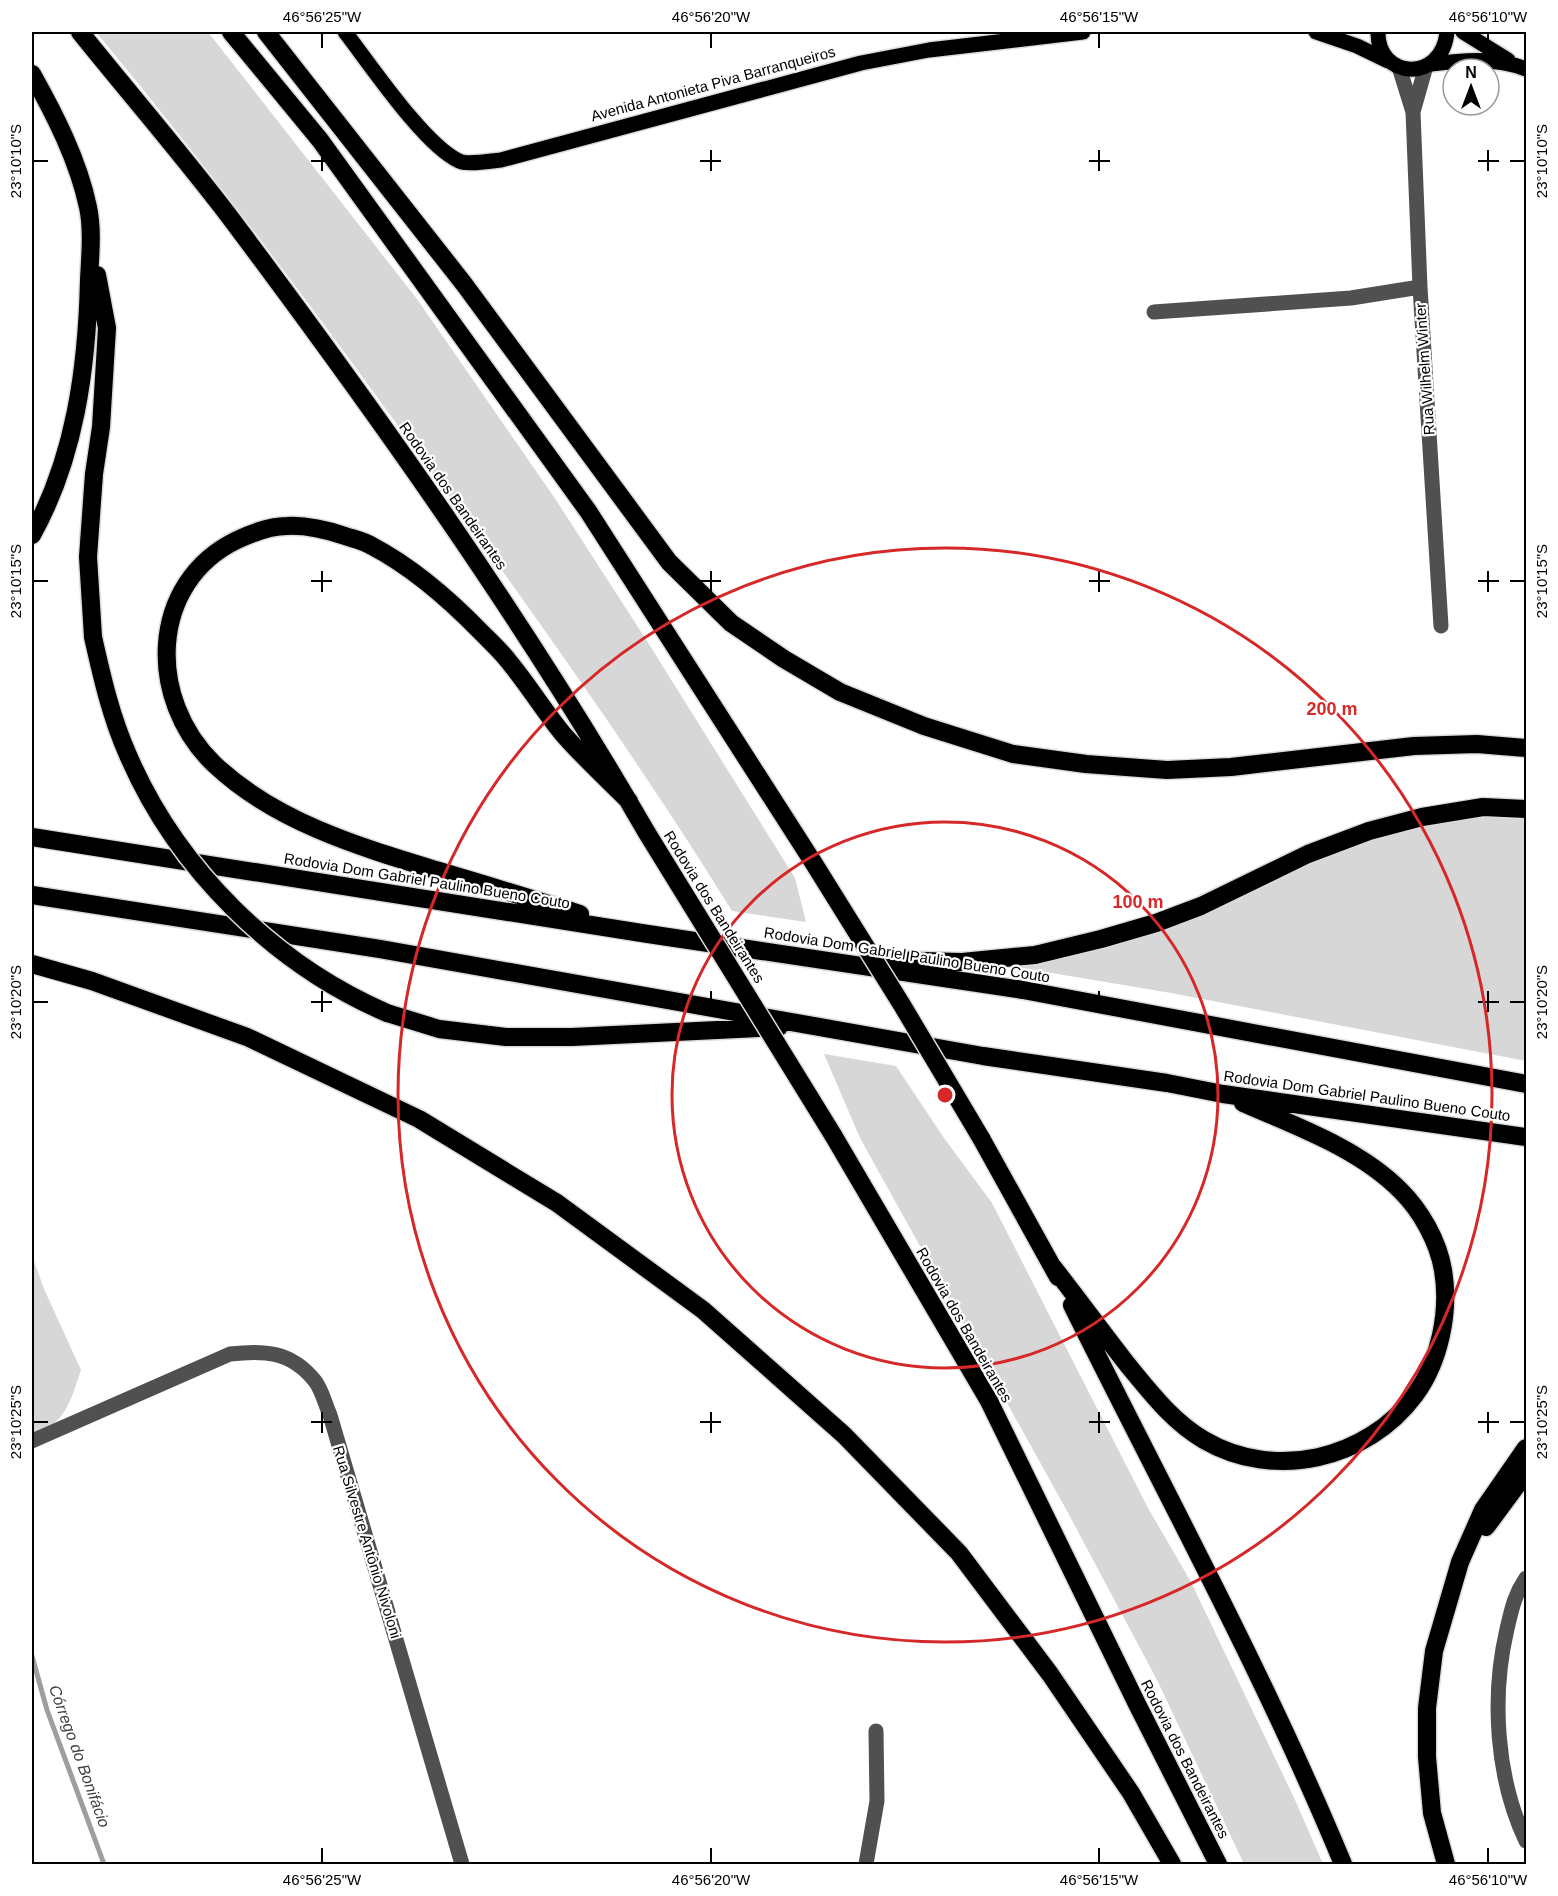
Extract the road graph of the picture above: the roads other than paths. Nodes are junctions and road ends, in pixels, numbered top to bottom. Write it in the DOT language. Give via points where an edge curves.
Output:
graph roads {
  1 [pos="80,32"];
  2 [pos="231,32"];
  3 [pos="266,32"];
  4 [pos="345,32"];
  5 [pos="1083,32"];
  6 [pos="1316,32"];
  7 [pos="1378,32"];
  8 [pos="1447,32"];
  9 [pos="1463,32"];
  10 [pos="1396,65"];
  11 [pos="1429,65"];
  12 [pos="1521,67"];
  13 [pos="32,74"];
  14 [pos="1413,112"];
  15 [pos="90,241"];
  16 [pos="1420,287"];
  17 [pos="1154,312"];
  18 [pos="32,535"];
  19 [pos="1441,626"];
  20 [pos="1527,748"];
  21 [pos="629,801"];
  22 [pos="1527,809"];
  23 [pos="32,837"];
  24 [pos="32,895"];
  25 [pos="648,934"];
  26 [pos="803,957"];
  27 [pos="32,964"];
  28 [pos="815,1025"];
  29 [pos="1527,1084"];
  30 [pos="1222,1094"];
  31 [pos="1527,1137"];
  32 [pos="1053,1267"];
  33 [pos="32,1441"];
  34 [pos="1527,1448"];
  35 [pos="1527,1473"];
  36 [pos="1460,1562"];
  37 [pos="1527,1578"];
  38 [pos="876,1731"];
  39 [pos="1527,1841"];
  40 [pos="462,1864"];
  41 [pos="867,1864"];
  42 [pos="1172,1864"];
  43 [pos="1218,1864"];
  44 [pos="1343,1864"];
  45 [pos="1446,1864"];
  1 -- 21 [label="highway, Rodovia dos Bandeirantes" via="228,215 394,442 486,574"];
  2 -- 32 [label="highway, bridge" via="320,140 588,511 902,1005"];
  3 -- 20 [label="highway" via="464,284 669,562 731,622 831,686 884,711 957,737 1013,754 1086,764 1167,770 1220,768 1414,746 1477,744"];
  4 -- 5 [label="main road, Avenida Antonieta Piva Barranqueiros" via="412,119 438,147 460,162 501,160 861,63 929,50"];
  6 -- 10 [label="main road" via="1358,46"];
  7 -- 10 [label="main road" via="1379,46"];
  8 -- 11 [label="main road" via="1440,55"];
  9 -- 12 [label="main road"];
  10 -- 11 [label="main road" via="1417,69"];
  10 -- 14 [label="street, Rua Wilhelm Winter"];
  11 -- 12 [label="main road" via="1491,60"];
  11 -- 14 [label="street, Rua Wilhelm Winter"];
  13 -- 15 [label="highway" via="77,168 89,210"];
  14 -- 16 [label="street, Rua Wilhelm Winter"];
  15 -- 18 [label="highway" via="88,328 77,409 61,469"];
  15 -- 28 [label="highway, bridge" via="107,328 88,557 93,637 107,696 127,754 147,796 208,882 241,916 304,968 357,1000 439,1029 506,1037 572,1037"];
  16 -- 17 [label="street" via="1340,299"];
  16 -- 19 [label="street, Rua Wilhelm Winter"];
  21 -- 25 [label="highway" via="564,735 509,660 461,612 412,570 369,544 325,530 287,526 249,534 205,560 191,576 172,615 167,678 182,722 213,763 252,796 314,829"];
  21 -- 43 [label="highway, Rodovia dos Bandeirantes, bridge" via="989,1401"];
  22 -- 26 [label="highway" via="1484,807 1369,831 1308,854 1201,906 1156,923 1035,955 962,962"];
  23 -- 25 [label="highway, Rodovia Dom Gabriel Paulino Bueno Couto"];
  24 -- 28 [label="highway, Rodovia Dom Gabriel Paulino Bueno Couto" via="380,949"];
  25 -- 26 [label="highway, Rodovia Dom Gabriel Paulino Bueno Couto"];
  26 -- 29 [label="highway, Rodovia Dom Gabriel Paulino Bueno Couto" via="1047,994"];
  27 -- 42 [label="highway" via="92,981 247,1037 419,1119 557,1203 703,1310 844,1435 959,1553 1057,1683"];
  28 -- 30 [label="highway, Rodovia Dom Gabriel Paulino Bueno Couto"];
  30 -- 31 [label="highway, Rodovia Dom Gabriel Paulino Bueno Couto"];
  30 -- 32 [label="highway" via="1328,1141 1378,1171 1424,1219 1443,1270 1445,1303 1441,1335 1415,1395 1395,1416 1357,1444 1318,1459 1272,1462 1215,1445 1182,1425 1159,1402"];
  32 -- 44 [label="highway" via="1247,1650"];
  33 -- 40 [label="street, Rua Silvestre Antônio Nivoloni" via="230,1354 266,1351 300,1366 316,1382 333,1425"];
  34 -- 36 [label="highway" via="1483,1510"];
  35 -- 36 [label="highway"];
  36 -- 45 [label="highway" via="1434,1651 1427,1708 1432,1814"];
  37 -- 39 [label="street" via="1516,1594 1502,1652 1497,1710 1504,1771"];
  38 -- 41 [label="street" via="877,1801"];
}
